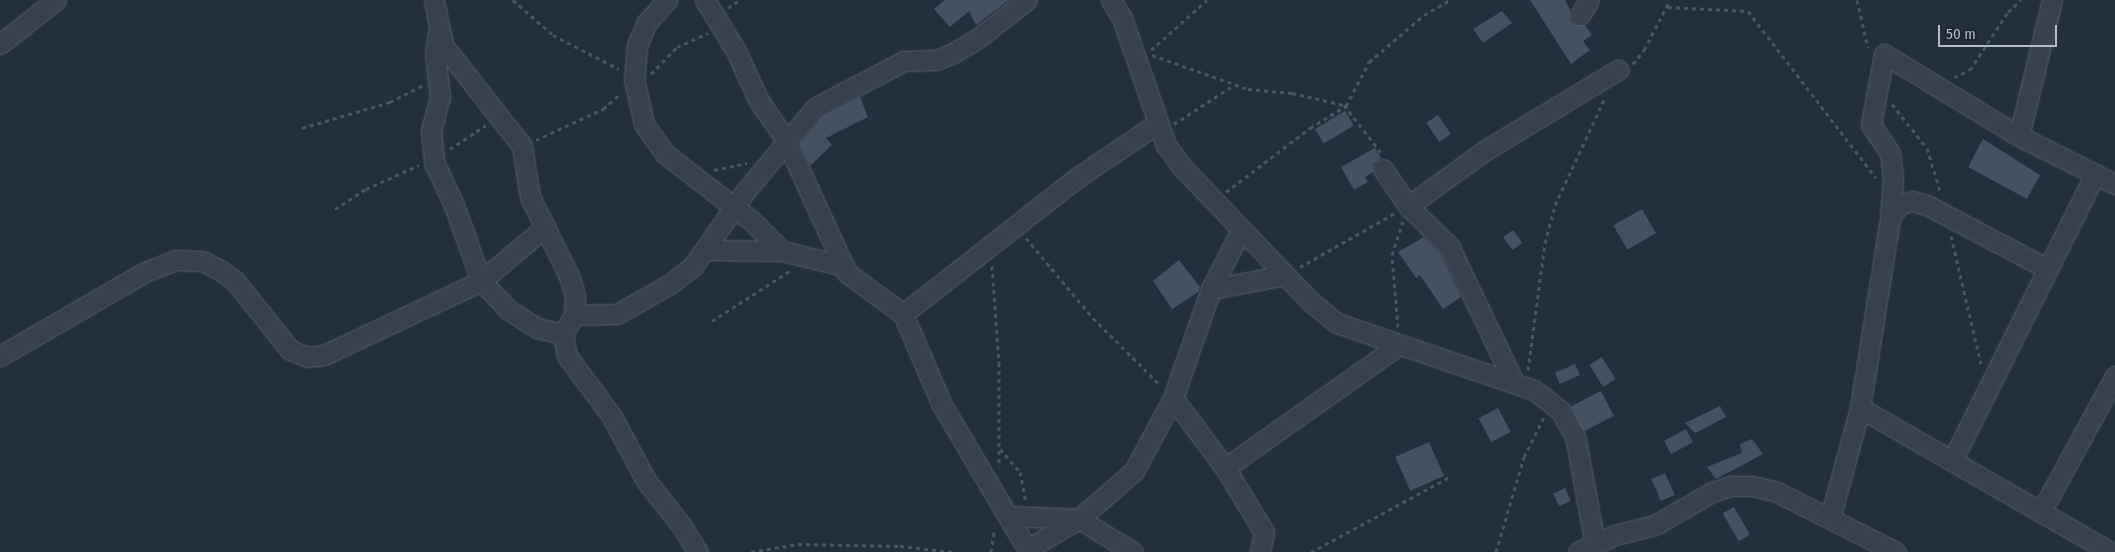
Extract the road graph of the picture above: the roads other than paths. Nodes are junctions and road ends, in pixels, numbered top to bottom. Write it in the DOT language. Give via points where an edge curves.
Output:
graph roads {
  1 [pos="56,0"];
  2 [pos="434,0"];
  3 [pos="667,0"];
  4 [pos="705,0"];
  5 [pos="1027,0"];
  6 [pos="1111,0"];
  7 [pos="2052,0"];
  8 [pos="438,30"];
  9 [pos="0,44"];
  10 [pos="1618,70"];
  11 [pos="1160,127"];
  12 [pos="2019,136"];
  13 [pos="786,140"];
  14 [pos="1384,171"];
  15 [pos="2095,174"];
  16 [pos="2115,184"];
  17 [pos="1408,206"];
  18 [pos="734,208"];
  19 [pos="1890,218"];
  20 [pos="545,227"];
  21 [pos="1241,230"];
  22 [pos="707,250"];
  23 [pos="782,251"];
  24 [pos="844,266"];
  25 [pos="2048,269"];
  26 [pos="1285,275"];
  27 [pos="481,281"];
  28 [pos="1211,289"];
  29 [pos="903,314"];
  30 [pos="574,315"];
  31 [pos="563,334"];
  32 [pos="1399,345"];
  33 [pos="0,356"];
  34 [pos="2115,376"];
  35 [pos="1520,385"];
  36 [pos="1173,398"];
  37 [pos="1860,408"];
  38 [pos="1952,461"];
  39 [pos="1224,468"];
  40 [pos="2041,512"];
  41 [pos="1830,518"];
  42 [pos="1079,519"];
  43 [pos="1002,521"];
  44 [pos="1587,548"];
  45 [pos="1028,550"];
  46 [pos="698,552"];
  47 [pos="1133,552"];
  48 [pos="1260,552"];
  49 [pos="1896,552"];
  50 [pos="2110,552"];
  1 -- 9 [label="street"];
  2 -- 8 [label="street"];
  3 -- 18 [label="street" via="647,22 637,46 635,84 644,124 664,153"];
  4 -- 13 [label="street" via="736,51 759,100"];
  5 -- 13 [label="street" via="977,39 953,52 936,60 904,61 816,107"];
  6 -- 11 [label="street" via="1122,18"];
  7 -- 12 [label="street"];
  8 -- 20 [label="street" via="443,45 522,146 530,197"];
  8 -- 27 [label="street" via="435,54 440,97 431,131 434,162 458,214"];
  10 -- 17 [label="street" via="1484,151"];
  11 -- 21 [label="street" via="1166,146 1182,167"];
  11 -- 29 [label="street" via="1015,225"];
  12 -- 15 [label="street"];
  12 -- 19 [label="street" via="1884,54 1871,124 1890,153 1893,178"];
  13 -- 18 [label="street"];
  13 -- 24 [label="street"];
  14 -- 17 [label="street"];
  15 -- 16 [label="street"];
  15 -- 25 [label="street"];
  17 -- 35 [label="street" via="1449,246"];
  18 -- 22 [label="street"];
  18 -- 23 [label="street"];
  19 -- 25 [label="street" via="1900,204 1912,200"];
  19 -- 37 [label="street"];
  20 -- 27 [label="street"];
  20 -- 30 [label="street" via="569,276 576,304"];
  21 -- 26 [label="street"];
  21 -- 28 [label="street"];
  22 -- 23 [label="street"];
  22 -- 30 [label="street" via="670,284 642,302 617,314"];
  23 -- 24 [label="street"];
  24 -- 29 [label="street" via="847,273"];
  25 -- 38 [label="street"];
  26 -- 28 [label="street"];
  26 -- 32 [label="street" via="1336,322"];
  27 -- 31 [label="street" via="510,311 537,328"];
  27 -- 33 [label="street" via="324,355 308,357 290,350 235,281 202,261 176,260 145,272"];
  28 -- 36 [label="street"];
  29 -- 43 [label="street" via="942,405 999,498"];
  30 -- 31 [label="street"];
  31 -- 46 [label="street" via="567,356 610,415 647,482"];
  32 -- 35 [label="street"];
  32 -- 39 [label="street"];
  34 -- 40 [label="street"];
  35 -- 44 [label="street" via="1560,410 1575,436"];
  36 -- 39 [label="street"];
  36 -- 42 [label="street" via="1134,471"];
  37 -- 38 [label="street"];
  37 -- 41 [label="street"];
  38 -- 40 [label="street"];
  39 -- 48 [label="street" via="1264,532"];
  40 -- 50 [label="street"];
  41 -- 44 [label="street" via="1777,492 1752,486 1731,486 1712,492 1655,525"];
  41 -- 49 [label="street"];
  42 -- 43 [label="street" via="1030,517"];
  42 -- 45 [label="street"];
  42 -- 47 [label="street"];
  43 -- 45 [label="street"];
}
